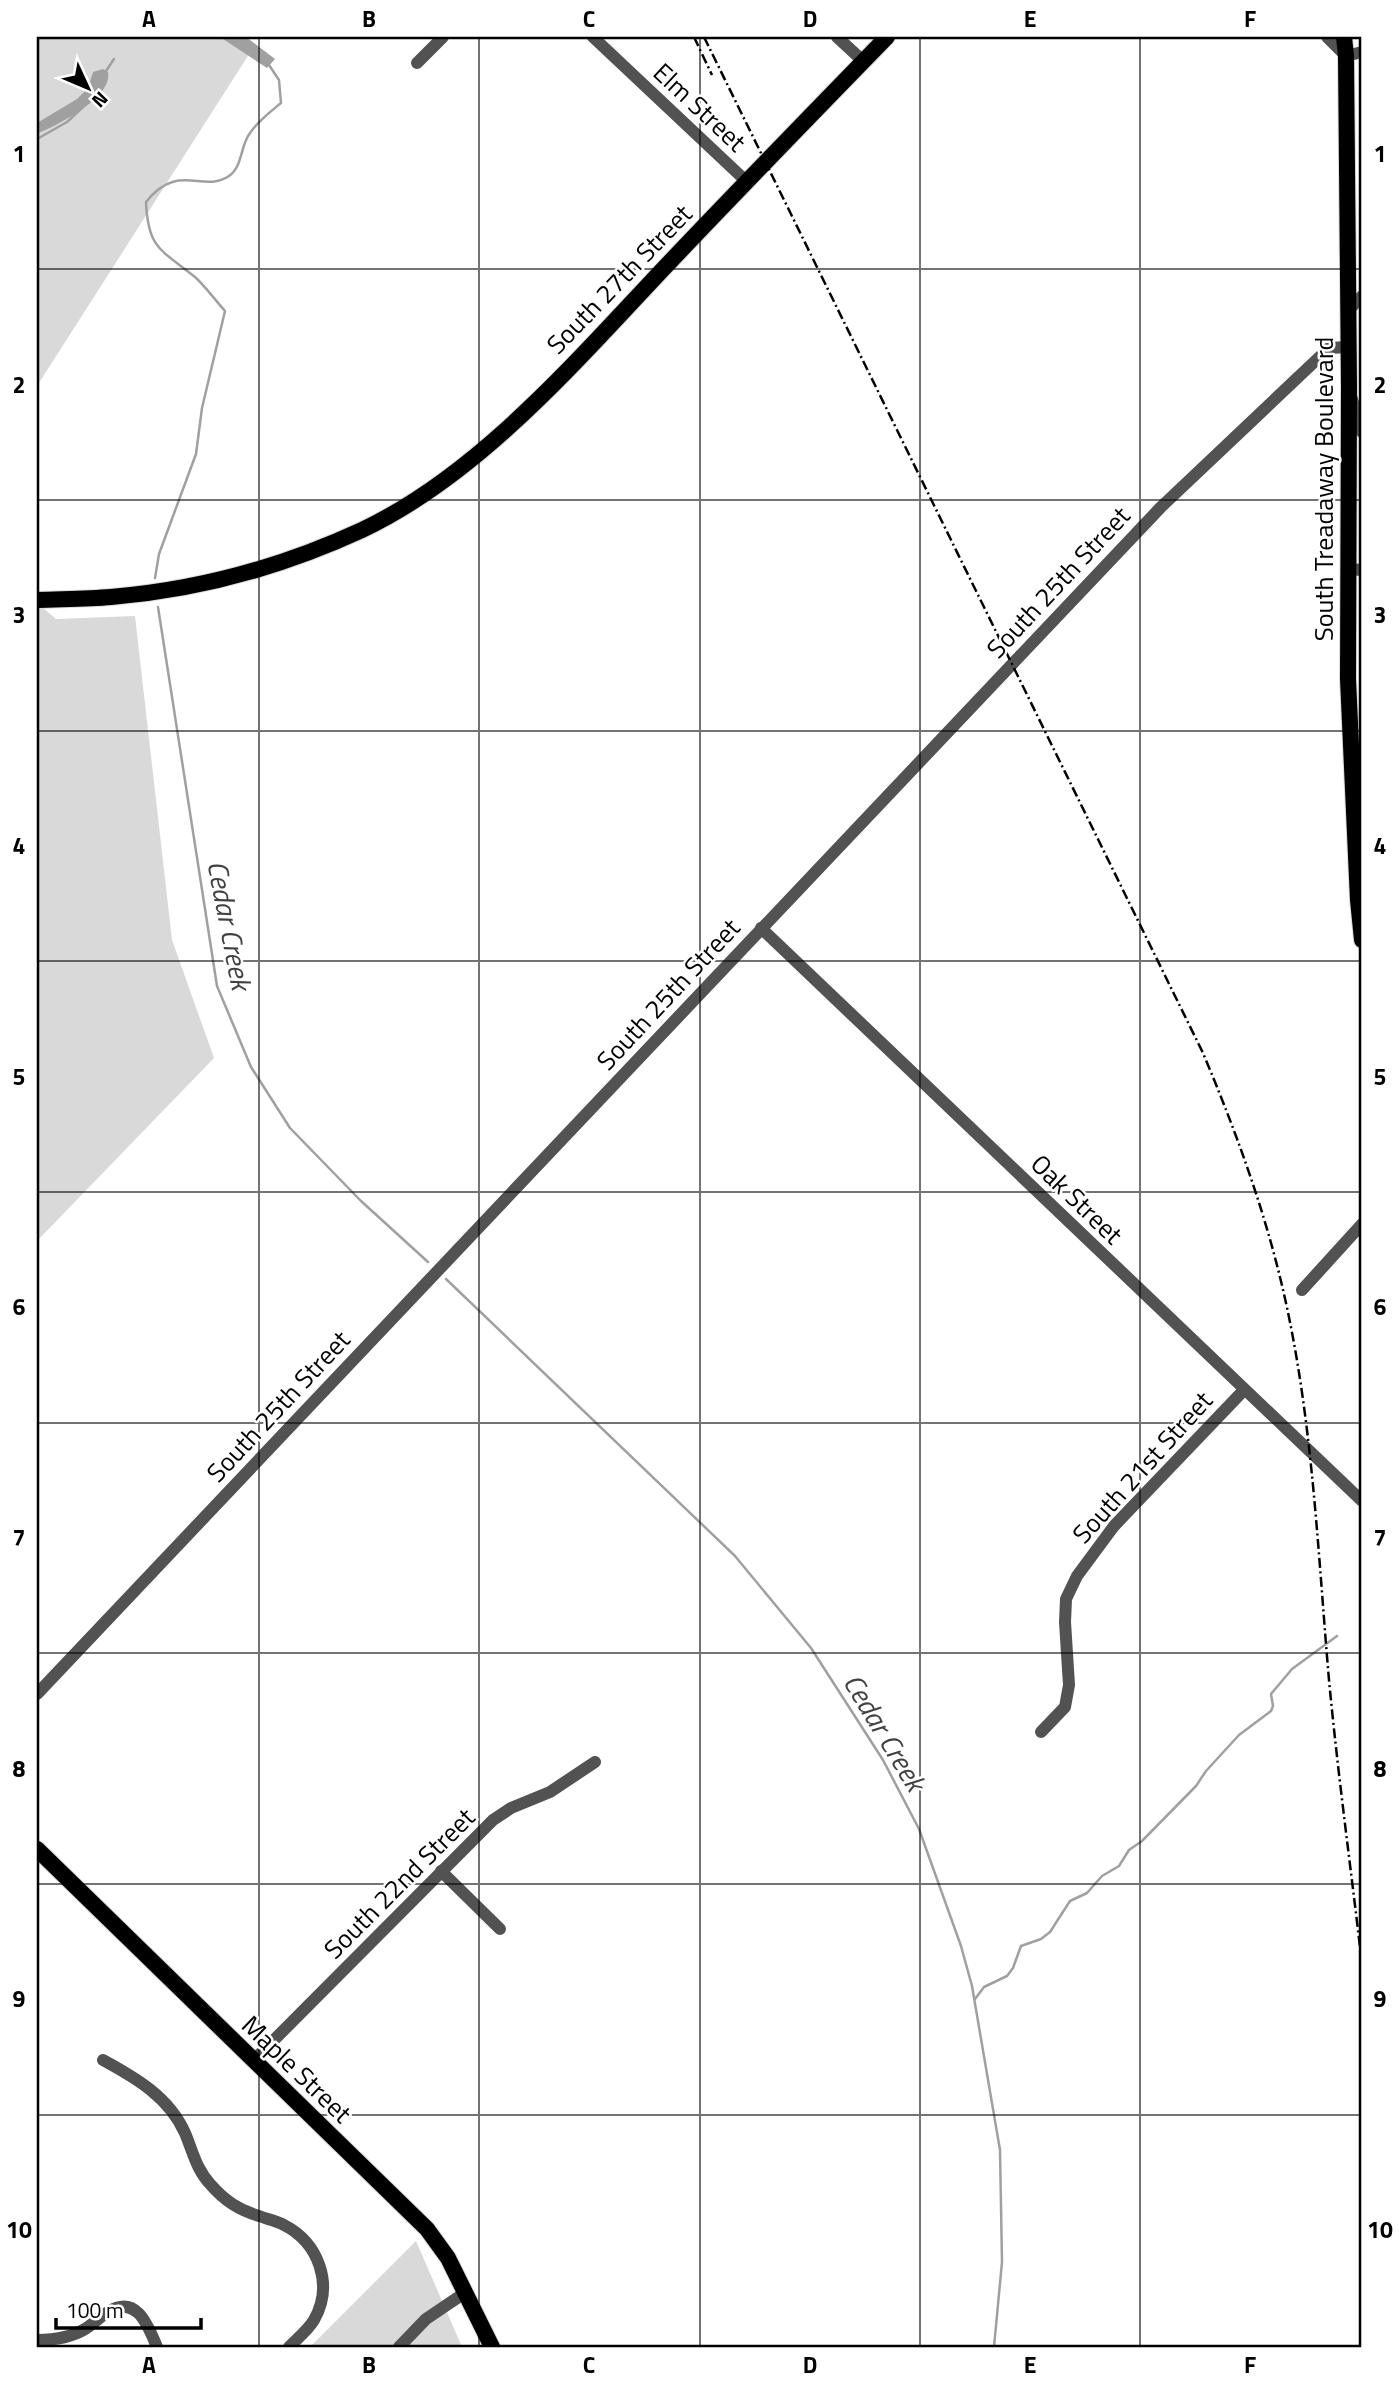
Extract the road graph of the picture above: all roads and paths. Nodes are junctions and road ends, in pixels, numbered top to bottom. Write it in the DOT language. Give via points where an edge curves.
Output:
graph roads {
  1 [pos="443,37"];
  2 [pos="593,37"];
  3 [pos="837,37"];
  4 [pos="887,37"];
  5 [pos="1327,37"];
  6 [pos="1344,37"];
  7 [pos="1354,54"];
  8 [pos="863,61"];
  9 [pos="417,63"];
  10 [pos="746,181"];
  11 [pos="1362,296"];
  12 [pos="1347,312"];
  13 [pos="1348,347"];
  14 [pos="1349,387"];
  15 [pos="1362,432"];
  16 [pos="1356,569"];
  17 [pos="37,600"];
  18 [pos="1357,750"];
  19 [pos="761,928"];
  20 [pos="1362,940"];
  21 [pos="1362,1224"];
  22 [pos="1302,1290"];
  23 [pos="1244,1390"];
  24 [pos="1362,1501"];
  25 [pos="37,1694"];
  26 [pos="1041,1732"];
  27 [pos="595,1762"];
  28 [pos="37,1849"];
  29 [pos="441,1871"];
  30 [pos="500,1929"];
  31 [pos="103,2060"];
  32 [pos="253,2061"];
  33 [pos="466,2292"];
  34 [pos="37,2340"];
  35 [pos="157,2347"];
  36 [pos="289,2347"];
  37 [pos="398,2347"];
  38 [pos="492,2347"];
  1 -- 9 [label="street"];
  2 -- 10 [label="street, Elm Street"];
  3 -- 8 [label="street"];
  4 -- 8 [label="main road, South 27th Street"];
  5 -- 7 [label="street"];
  6 -- 7 [label="main road, South Treadaway Boulevard"];
  7 -- 12 [label="main road, South Treadaway Boulevard"];
  8 -- 10 [label="main road, South 27th Street"];
  10 -- 17 [label="main road, South 27th Street" via="584,353 485,449 416,499 364,529 251,570 110,597"];
  11 -- 12 [label="street"];
  12 -- 13 [label="main road, South Treadaway Boulevard"];
  13 -- 14 [label="main road, South Treadaway Boulevard"];
  13 -- 19 [label="street, South 25th Street" via="1329,348 1161,506"];
  14 -- 15 [label="street"];
  14 -- 16 [label="main road, South Treadaway Boulevard"];
  16 -- 18 [label="main road, South Treadaway Boulevard" via="1348,679"];
  18 -- 20 [label="main road, South Treadaway Boulevard"];
  19 -- 23 [label="street, Oak Street"];
  19 -- 25 [label="street, South 25th Street"];
  21 -- 22 [label="street"];
  23 -- 24 [label="street, Oak Street"];
  23 -- 26 [label="street, South 21st Street" via="1114,1526 1077,1576 1066,1599 1069,1685 1065,1707"];
  27 -- 29 [label="street, South 22nd Street" via="550,1793 493,1820"];
  28 -- 32 [label="main road, Maple Street"];
  29 -- 30 [label="street"];
  29 -- 32 [label="street, South 22nd Street"];
  31 -- 36 [label="street" via="136,2078 166,2104 184,2132 195,2163 218,2193 247,2213 283,2224 310,2246 321,2264 321,2304 310,2327"];
  32 -- 33 [label="main road, Maple Street" via="427,2229"];
  33 -- 37 [label="street" via="426,2319"];
  33 -- 38 [label="main road, Maple Street"];
  34 -- 35 [label="street" via="72,2335 116,2307 128,2307 147,2321"];
}
